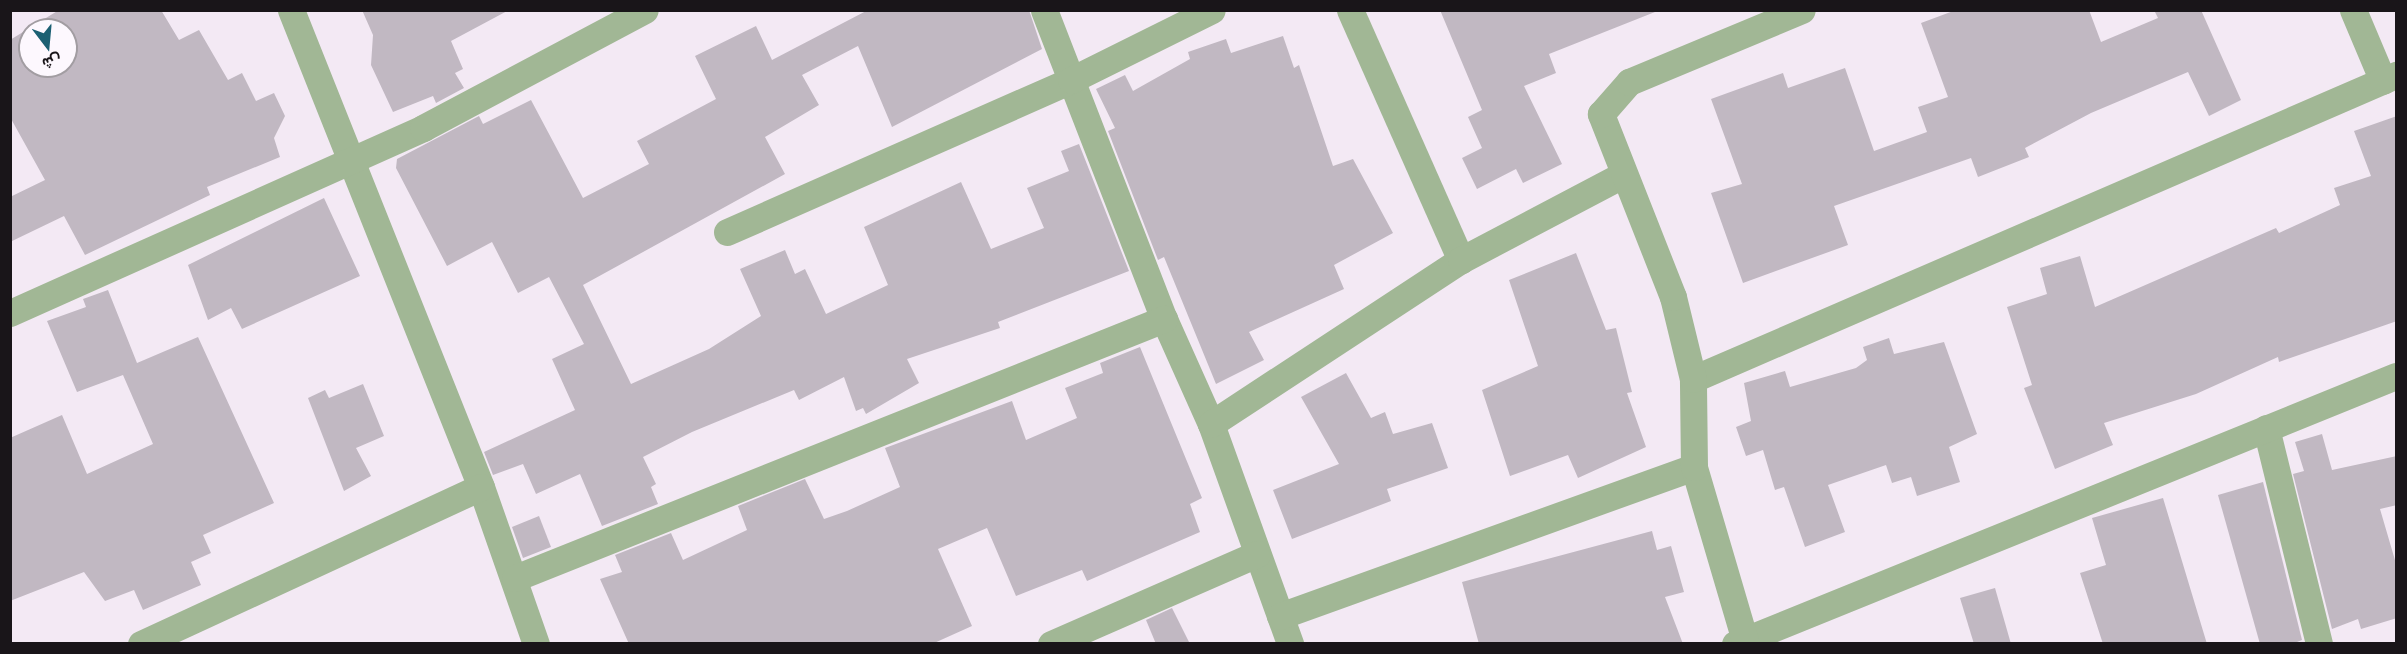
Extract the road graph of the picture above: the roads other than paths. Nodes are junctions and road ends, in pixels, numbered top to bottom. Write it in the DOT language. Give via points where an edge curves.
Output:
graph roads {
  1 [pos="291,10"];
  2 [pos="645,10"];
  3 [pos="1044,10"];
  4 [pos="1212,10"];
  5 [pos="1350,10"];
  6 [pos="1803,10"];
  7 [pos="2352,10"];
  8 [pos="2390,78"];
  9 [pos="1071,80"];
  10 [pos="347,161"];
  11 [pos="1624,174"];
  12 [pos="727,232"];
  13 [pos="1461,260"];
  14 [pos="10,313"];
  15 [pos="1164,320"];
  16 [pos="2397,375"];
  17 [pos="1693,379"];
  18 [pos="1211,424"];
  19 [pos="2266,428"];
  20 [pos="1694,467"];
  21 [pos="481,487"];
  22 [pos="1257,554"];
  23 [pos="515,578"];
  24 [pos="1280,616"];
  25 [pos="1742,642"];
  26 [pos="141,644"];
  27 [pos="536,644"];
  28 [pos="1051,644"];
  29 [pos="1290,644"];
  30 [pos="2319,644"];
  1 -- 10 [label="street"];
  2 -- 10 [label="street" via="489,95"];
  3 -- 9 [label="street"];
  4 -- 9 [label="street"];
  5 -- 13 [label="street"];
  6 -- 11 [label="street" via="1629,82 1601,114"];
  7 -- 8 [label="street"];
  8 -- 17 [label="street"];
  9 -- 12 [label="street"];
  9 -- 15 [label="street"];
  10 -- 14 [label="street"];
  10 -- 21 [label="street"];
  11 -- 13 [label="street"];
  11 -- 17 [label="street" via="1673,297"];
  13 -- 18 [label="street"];
  15 -- 18 [label="street"];
  15 -- 23 [label="street"];
  16 -- 19 [label="street"];
  17 -- 20 [label="street"];
  18 -- 22 [label="street"];
  19 -- 25 [label="street"];
  19 -- 30 [label="street"];
  20 -- 24 [label="street"];
  20 -- 25 [label="street"];
  21 -- 23 [label="street"];
  21 -- 26 [label="street"];
  22 -- 24 [label="street"];
  22 -- 28 [label="street"];
  23 -- 27 [label="street"];
  24 -- 29 [label="street"];
}
